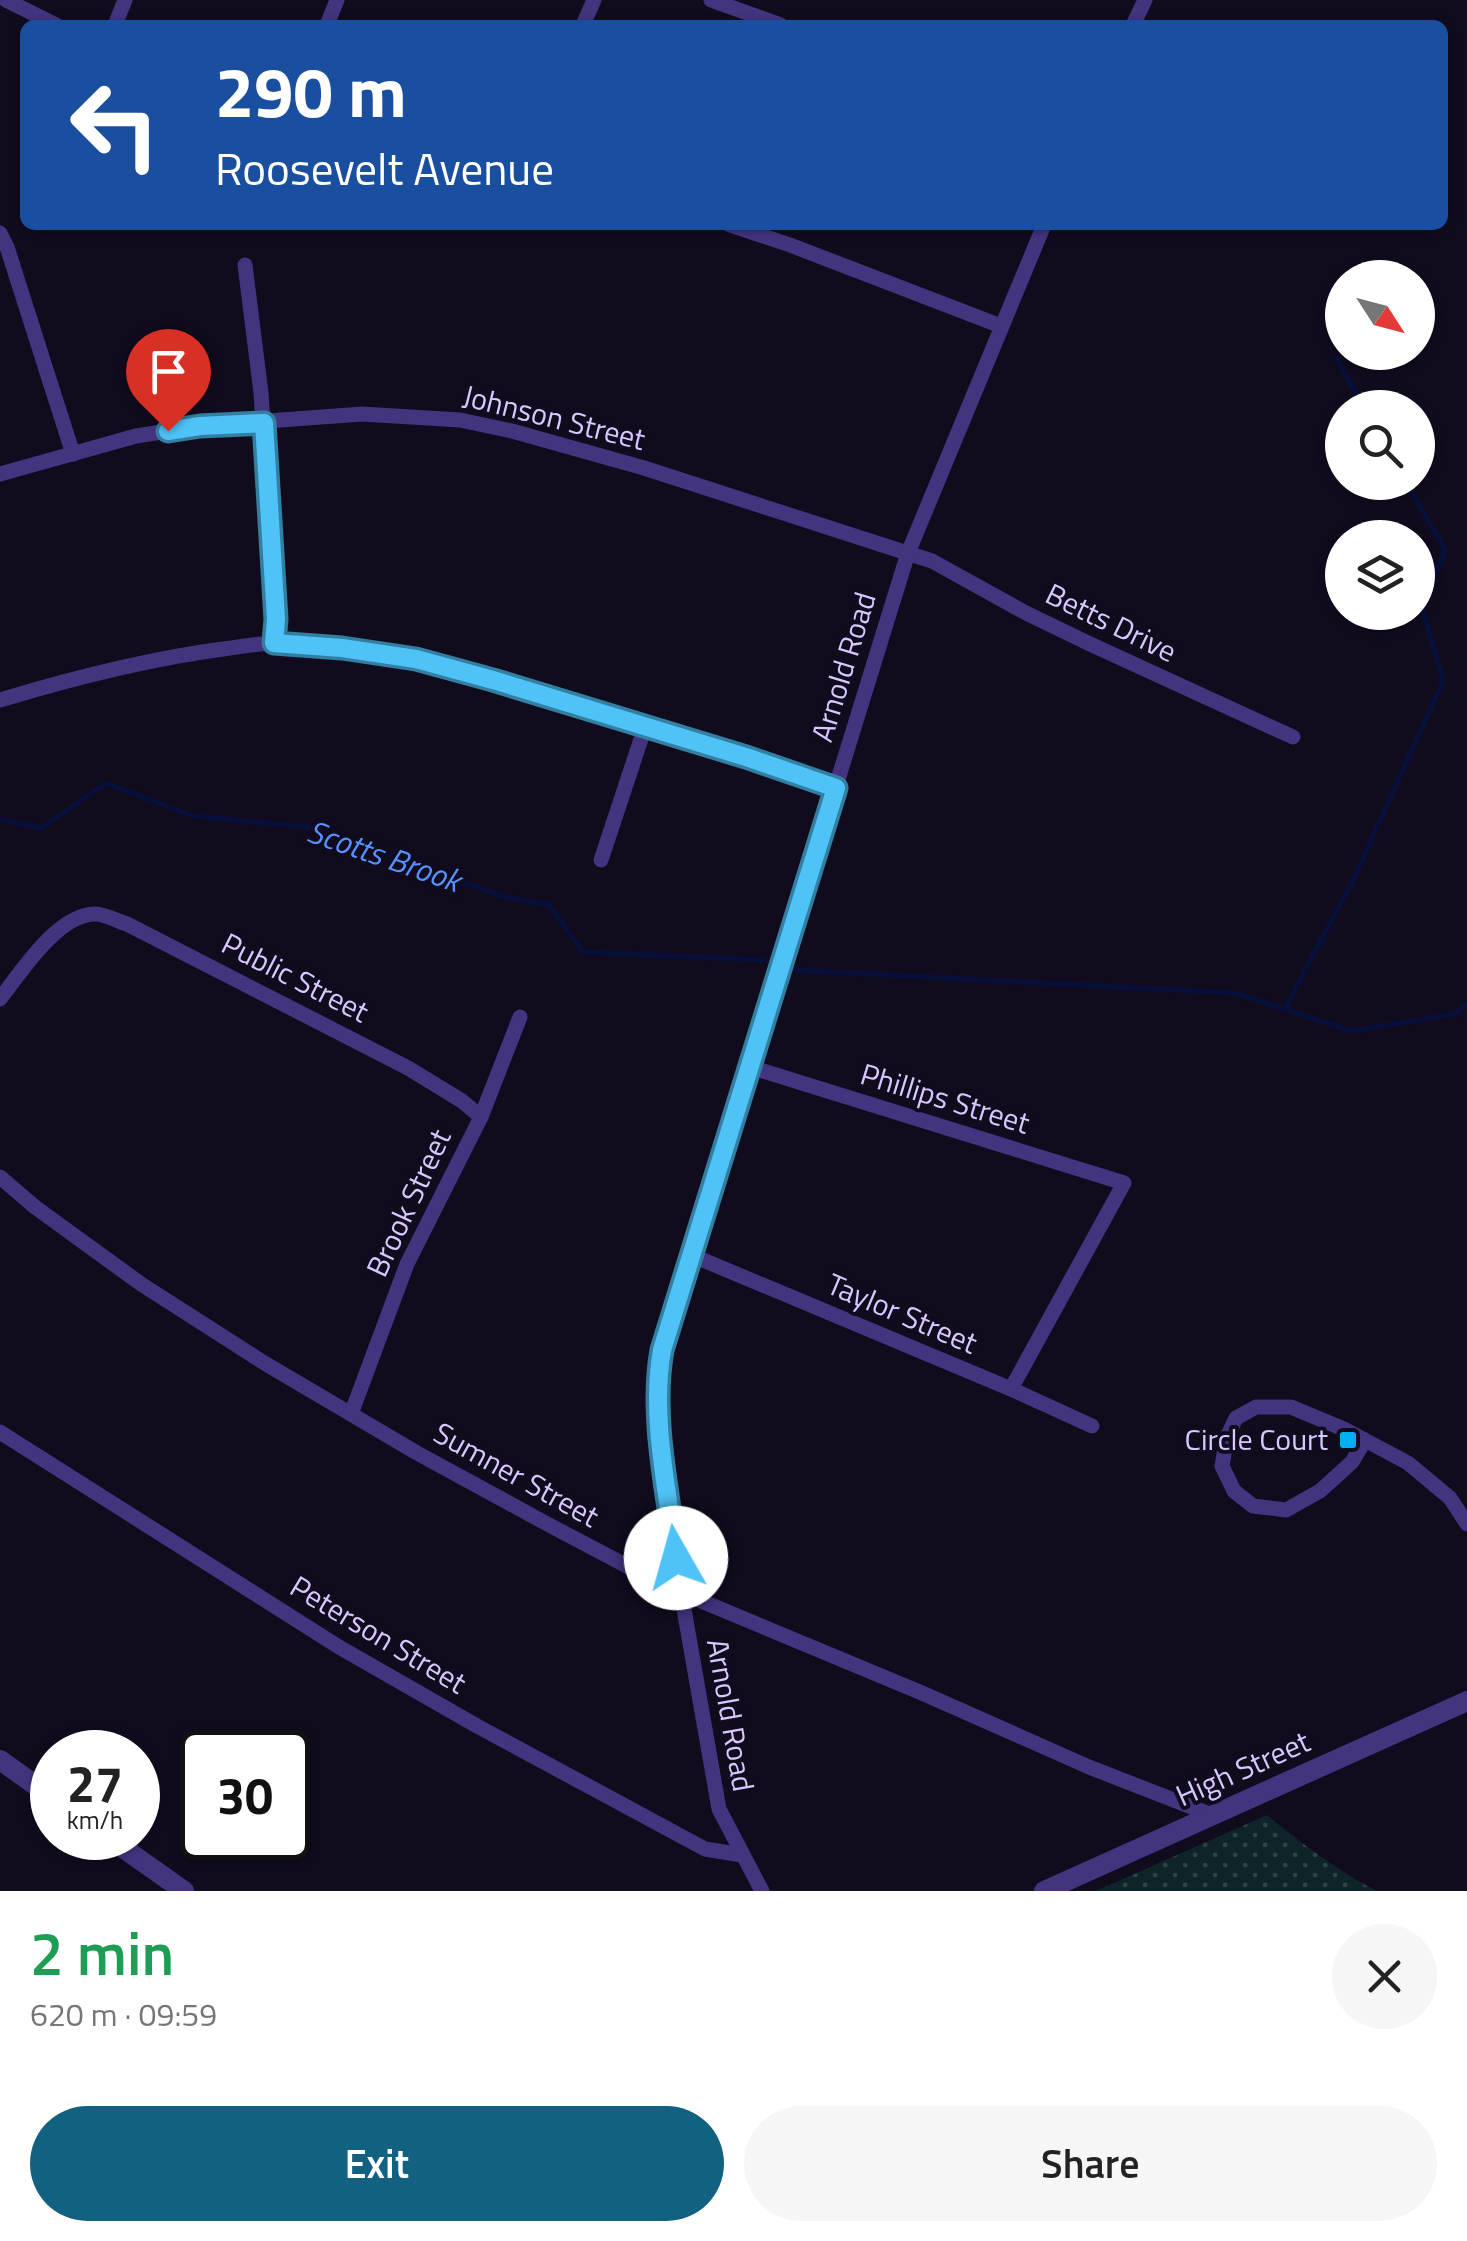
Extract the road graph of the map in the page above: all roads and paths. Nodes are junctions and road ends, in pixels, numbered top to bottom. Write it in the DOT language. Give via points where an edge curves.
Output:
graph roads {
  1 [pos="6,0"];
  2 [pos="711,0"];
  3 [pos="46,20"];
  4 [pos="767,20"];
  5 [pos="745,230"];
  6 [pos="1042,230"];
  7 [pos="0,234"];
  8 [pos="245,265"];
  9 [pos="1001,326"];
  10 [pos="264,423"];
  11 [pos="74,454"];
  12 [pos="0,474"];
  13 [pos="908,553"];
  14 [pos="274,643"];
  15 [pos="0,700"];
  16 [pos="645,726"];
  17 [pos="1293,737"];
  18 [pos="836,788"];
  19 [pos="601,860"];
  20 [pos="0,999"];
  21 [pos="520,1017"];
  22 [pos="750,1067"];
  23 [pos="481,1117"];
  24 [pos="0,1177"];
  25 [pos="690,1255"];
  26 [pos="1011,1390"];
  27 [pos="350,1414"];
  28 [pos="1092,1426"];
  29 [pos="0,1432"];
  30 [pos="1365,1440"];
  31 [pos="1467,1524"];
  32 [pos="681,1592"];
  33 [pos="1467,1701"];
  34 [pos="0,1760"];
  35 [pos="30,1781"];
  36 [pos="1212,1816"];
  37 [pos="742,1855"];
  38 [pos="131,1860"];
  39 [pos="156,1884"];
  40 [pos="184,1891"];
  41 [pos="762,1891"];
  42 [pos="1044,1891"];
  1 -- 3 [label="street"];
  2 -- 4 [label="street"];
  5 -- 9 [label="street"];
  6 -- 9 [label="street, Arnold Road"];
  7 -- 11 [label="street"];
  8 -- 10 [label="street"];
  9 -- 13 [label="street, Arnold Road"];
  10 -- 11 [label="street, Johnson Street" via="136,436"];
  10 -- 13 [label="street, Johnson Street" via="362,414 460,420 644,468"];
  10 -- 14 [label="street"];
  11 -- 12 [label="street, Johnson Street"];
  13 -- 17 [label="street, Betts Drive"];
  13 -- 18 [label="street, Arnold Road"];
  14 -- 15 [label="street" via="184,654"];
  14 -- 16 [label="street" via="416,659"];
  16 -- 18 [label="street"];
  16 -- 19 [label="street"];
  18 -- 22 [label="street, Arnold Road"];
  20 -- 23 [label="street, Public Street" via="34,954 73,919 97,914 408,1068"];
  21 -- 23 [label="street, Brook Street"];
  22 -- 25 [label="street, Arnold Road"];
  22 -- 26 [label="street, Phillips Street" via="1124,1183"];
  23 -- 27 [label="street, Brook Street" via="407,1264"];
  24 -- 27 [label="street, Sumner Street" via="141,1284"];
  25 -- 26 [label="street, Taylor Street"];
  25 -- 32 [label="street, Arnold Road" via="657,1386"];
  26 -- 28 [label="street, Taylor Street"];
  27 -- 32 [label="street, Sumner Street"];
  29 -- 37 [label="street, Peterson Street" via="339,1647 477,1726 705,1849"];
  30 -- 30 [label="street" via="1291,1407 1256,1407 1236,1418 1222,1466 1234,1491 1254,1506 1286,1510 1320,1491"];
  30 -- 31 [label="street" via="1408,1463 1450,1498"];
  32 -- 36 [label="street, Sumner Street"];
  32 -- 37 [label="street, Arnold Road" via="719,1810"];
  33 -- 36 [label="street, High Street"];
  34 -- 35 [label="street"];
  36 -- 42 [label="street, High Street"];
  37 -- 41 [label="street, Arnold Road"];
  38 -- 39 [label="street"];
  39 -- 40 [label="street"];
}
